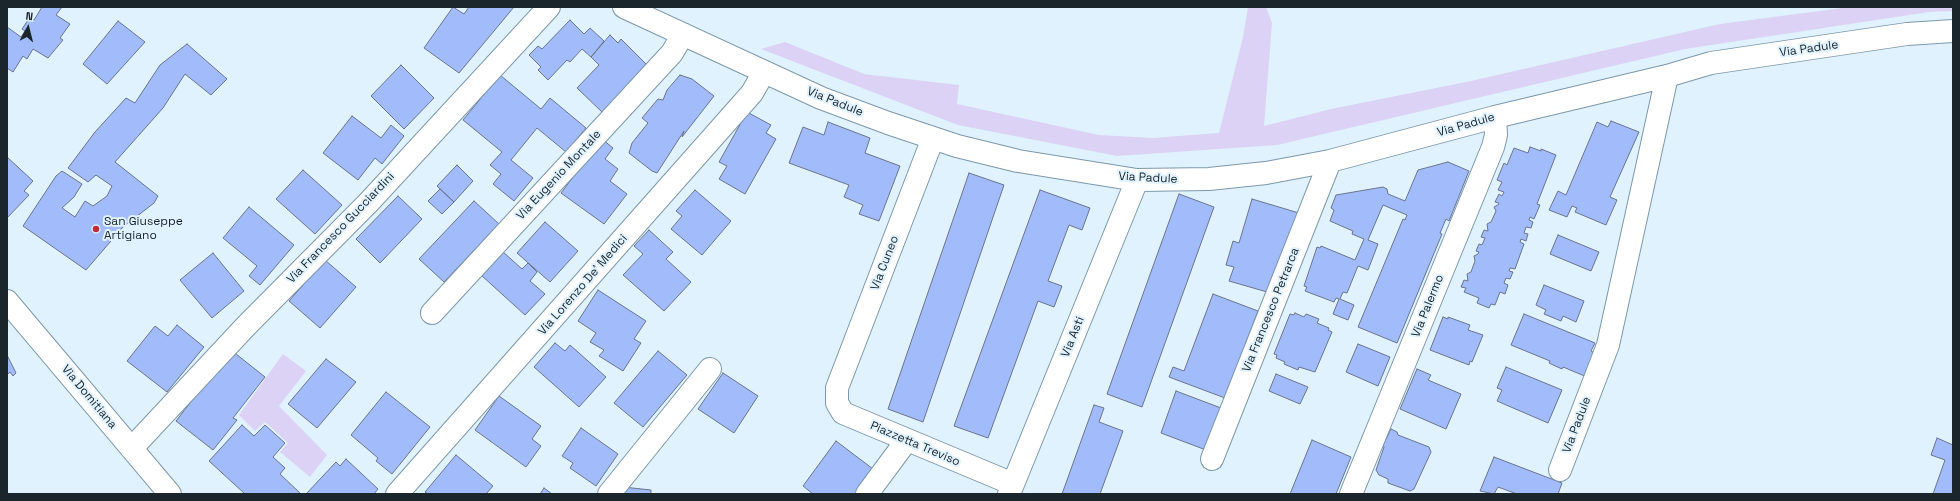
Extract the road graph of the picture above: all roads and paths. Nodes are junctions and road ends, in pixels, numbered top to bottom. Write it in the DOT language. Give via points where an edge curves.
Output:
graph roads {
  1 [pos="549,7"];
  2 [pos="624,7"];
  3 [pos="1953,31"];
  4 [pos="683,34"];
  5 [pos="764,72"];
  6 [pos="1667,76"];
  7 [pos="1495,117"];
  8 [pos="933,138"];
  9 [pos="1330,161"];
  10 [pos="1137,180"];
  11 [pos="7,300"];
  12 [pos="432,313"];
  13 [pos="710,369"];
  14 [pos="837,388"];
  15 [pos="906,440"];
  16 [pos="132,448"];
  17 [pos="1212,459"];
  18 [pos="1560,470"];
  19 [pos="1011,489"];
  20 [pos="170,494"];
  21 [pos="396,494"];
  22 [pos="609,494"];
  23 [pos="867,494"];
  24 [pos="1351,494"];
  1 -- 16 [label="street, Via Francesco Gucciardini" via="369,202 246,326"];
  2 -- 4 [label="street, Via Padule"];
  3 -- 6 [label="street, Via Padule" via="1907,34 1711,64"];
  4 -- 5 [label="street, Via Padule"];
  4 -- 12 [label="street, Via Eugenio Montale" via="672,53"];
  5 -- 8 [label="street, Via Padule" via="822,98"];
  5 -- 21 [label="street, Via Lorenzo De' Medici" via="746,99"];
  6 -- 7 [label="street, Via Padule"];
  6 -- 18 [label="street, Via Padule" via="1608,345"];
  7 -- 9 [label="street, Via Padule"];
  7 -- 24 [label="street, Via Palermo" via="1496,135 1493,147"];
  8 -- 10 [label="street, Via Padule" via="1018,161"];
  8 -- 14 [label="street, Via Cuneo"];
  9 -- 10 [label="street, Via Padule" via="1266,173 1209,179"];
  9 -- 17 [label="street, Via Francesco Petrarca"];
  10 -- 19 [label="street, Via Asti"];
  11 -- 16 [label="street, Via Domitiana"];
  13 -- 22 [label="street"];
  14 -- 15 [label="street, Piazzetta Treviso" via="836,403 843,413"];
  15 -- 19 [label="street, Piazzetta Treviso"];
  15 -- 23 [label="street"];
  16 -- 20 [label="street, Via Domitiana"];
}
